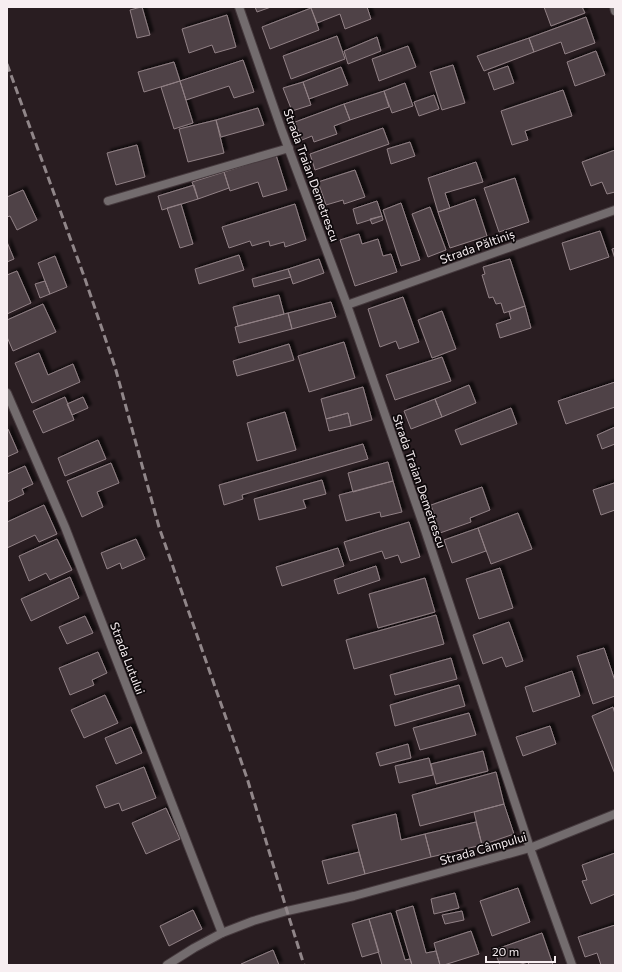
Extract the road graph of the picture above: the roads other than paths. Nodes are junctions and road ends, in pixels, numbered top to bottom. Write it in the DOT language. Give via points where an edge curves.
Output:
graph roads {
  1 [pos="239,7"];
  2 [pos="614,7"];
  3 [pos="615,11"];
  4 [pos="289,148"];
  5 [pos="108,201"];
  6 [pos="615,210"];
  7 [pos="347,305"];
  8 [pos="7,393"];
  9 [pos="615,814"];
  10 [pos="530,848"];
  11 [pos="222,933"];
  12 [pos="167,965"];
  13 [pos="572,965"];
  1 -- 4 [label="street, Strada Traian Demetrescu"];
  2 -- 3 [label="street"];
  4 -- 5 [label="street"];
  4 -- 7 [label="street, Strada Traian Demetrescu"];
  6 -- 7 [label="street, Strada Păltiniș"];
  7 -- 10 [label="street, Strada Traian Demetrescu" via="425,530"];
  8 -- 11 [label="street, Strada Lutului" via="65,527"];
  9 -- 10 [label="street, Strada Câmpului"];
  10 -- 11 [label="street, Strada Câmpului" via="354,896 287,911"];
  10 -- 13 [label="street, Strada Traian Demetrescu"];
  11 -- 12 [label="street, Strada Câmpului"];
}
